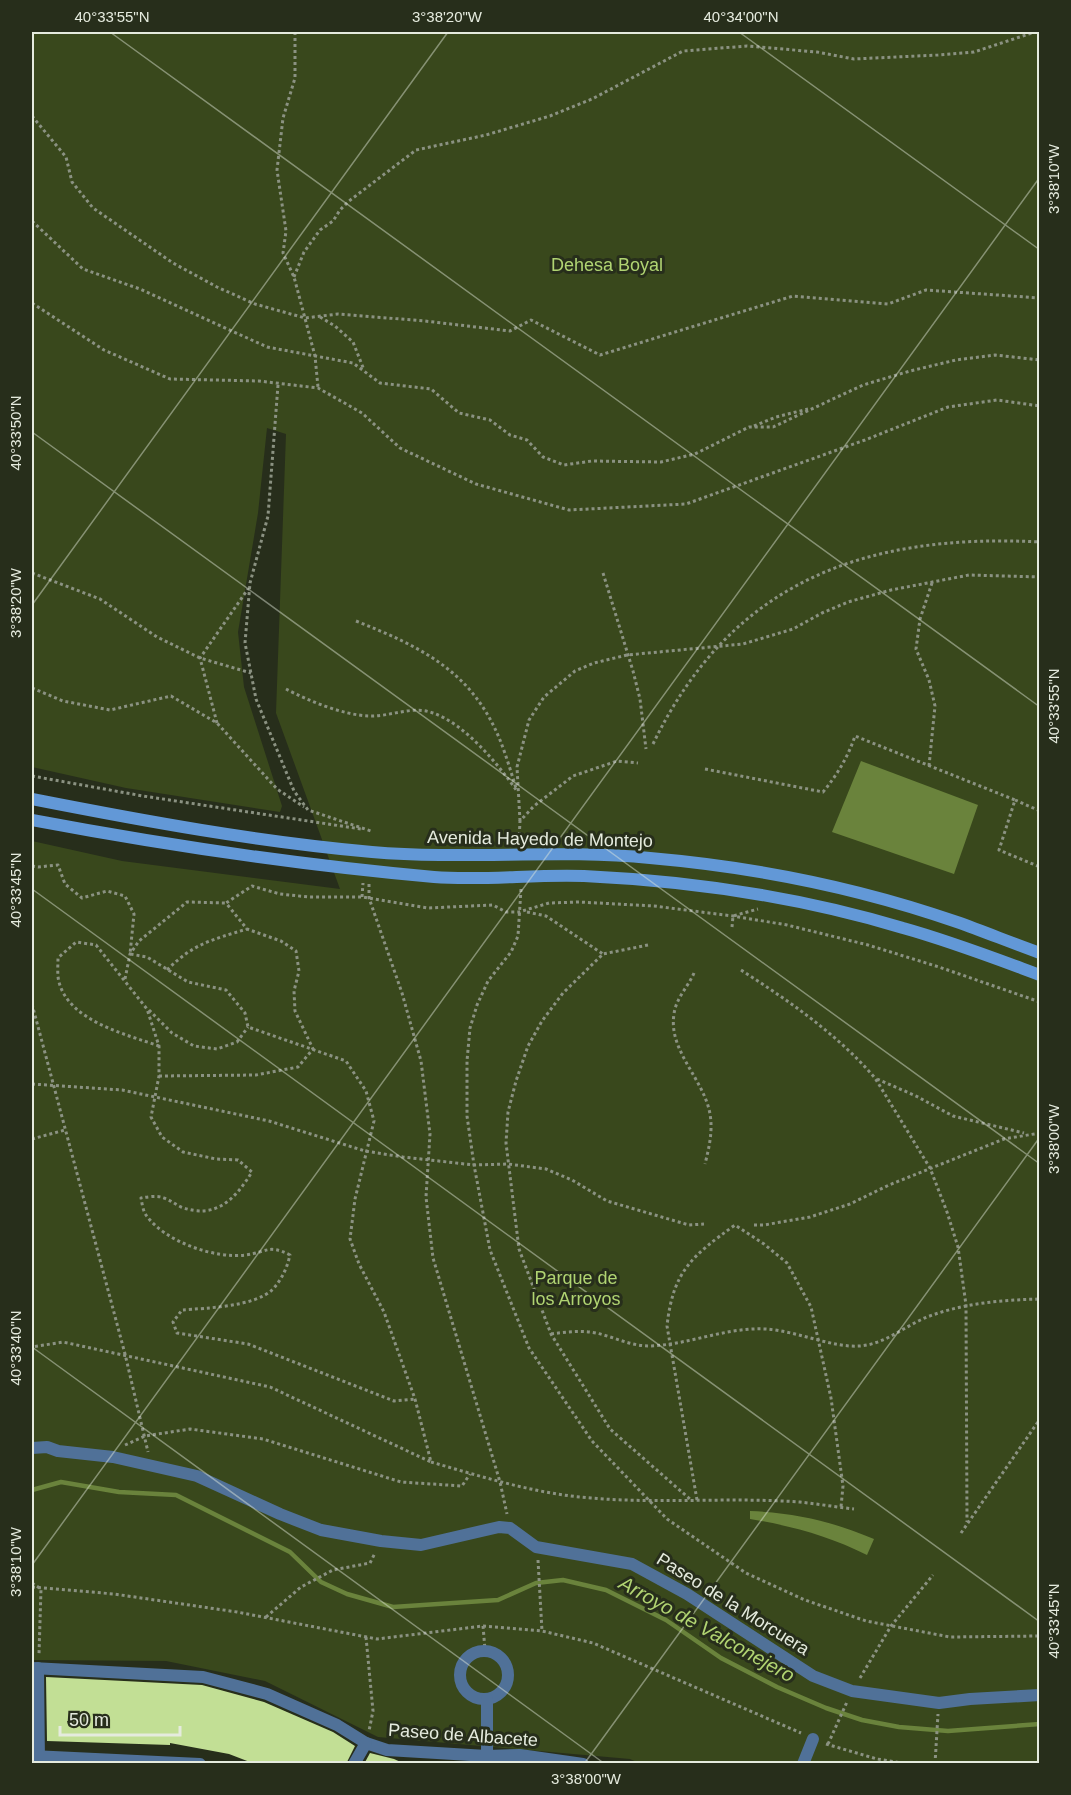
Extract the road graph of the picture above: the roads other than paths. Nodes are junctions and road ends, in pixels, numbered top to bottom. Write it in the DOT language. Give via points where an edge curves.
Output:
graph roads {
  1 [pos="32,799"];
  2 [pos="32,820"];
  3 [pos="1040,953"];
  4 [pos="1040,975"];
  5 [pos="32,1448"];
  6 [pos="35,1668"];
  7 [pos="1040,1695"];
  8 [pos="487,1698"];
  9 [pos="813,1739"];
  10 [pos="366,1743"];
  11 [pos="36,1759"];
  12 [pos="487,1760"];
  13 [pos="135,1762"];
  14 [pos="200,1764"];
  15 [pos="354,1764"];
  16 [pos="583,1764"];
  17 [pos="803,1764"];
  1 -- 3 [label="street, Avenida Hayedo de Montejo" via="152,823 337,848 434,856 583,854 724,867 790,878 908,907"];
  2 -- 4 [label="street" via="331,868 439,877 582,876 792,900 902,927"];
  5 -- 7 [label="street, Paseo de la Morcuera" via="113,1457 197,1476 321,1530 421,1545 499,1527 510,1528 536,1547 632,1564 696,1599 813,1676 852,1690 939,1704"];
  6 -- 10 [label="street, Paseo de Albacete" via="203,1677 267,1694 337,1725"];
  6 -- 11 [label="street"];
  8 -- 8 [label="street" via="472,1696 459,1676 464,1660 485,1650 499,1656 507,1670 506,1685"];
  8 -- 12 [label="street"];
  9 -- 17 [label="street"];
  10 -- 12 [label="street, Paseo de Albacete" via="387,1750"];
  10 -- 15 [label="street"];
  11 -- 13 [label="street"];
  12 -- 16 [label="street, Paseo de Albacete" via="520,1755"];
  13 -- 14 [label="street"];
}
